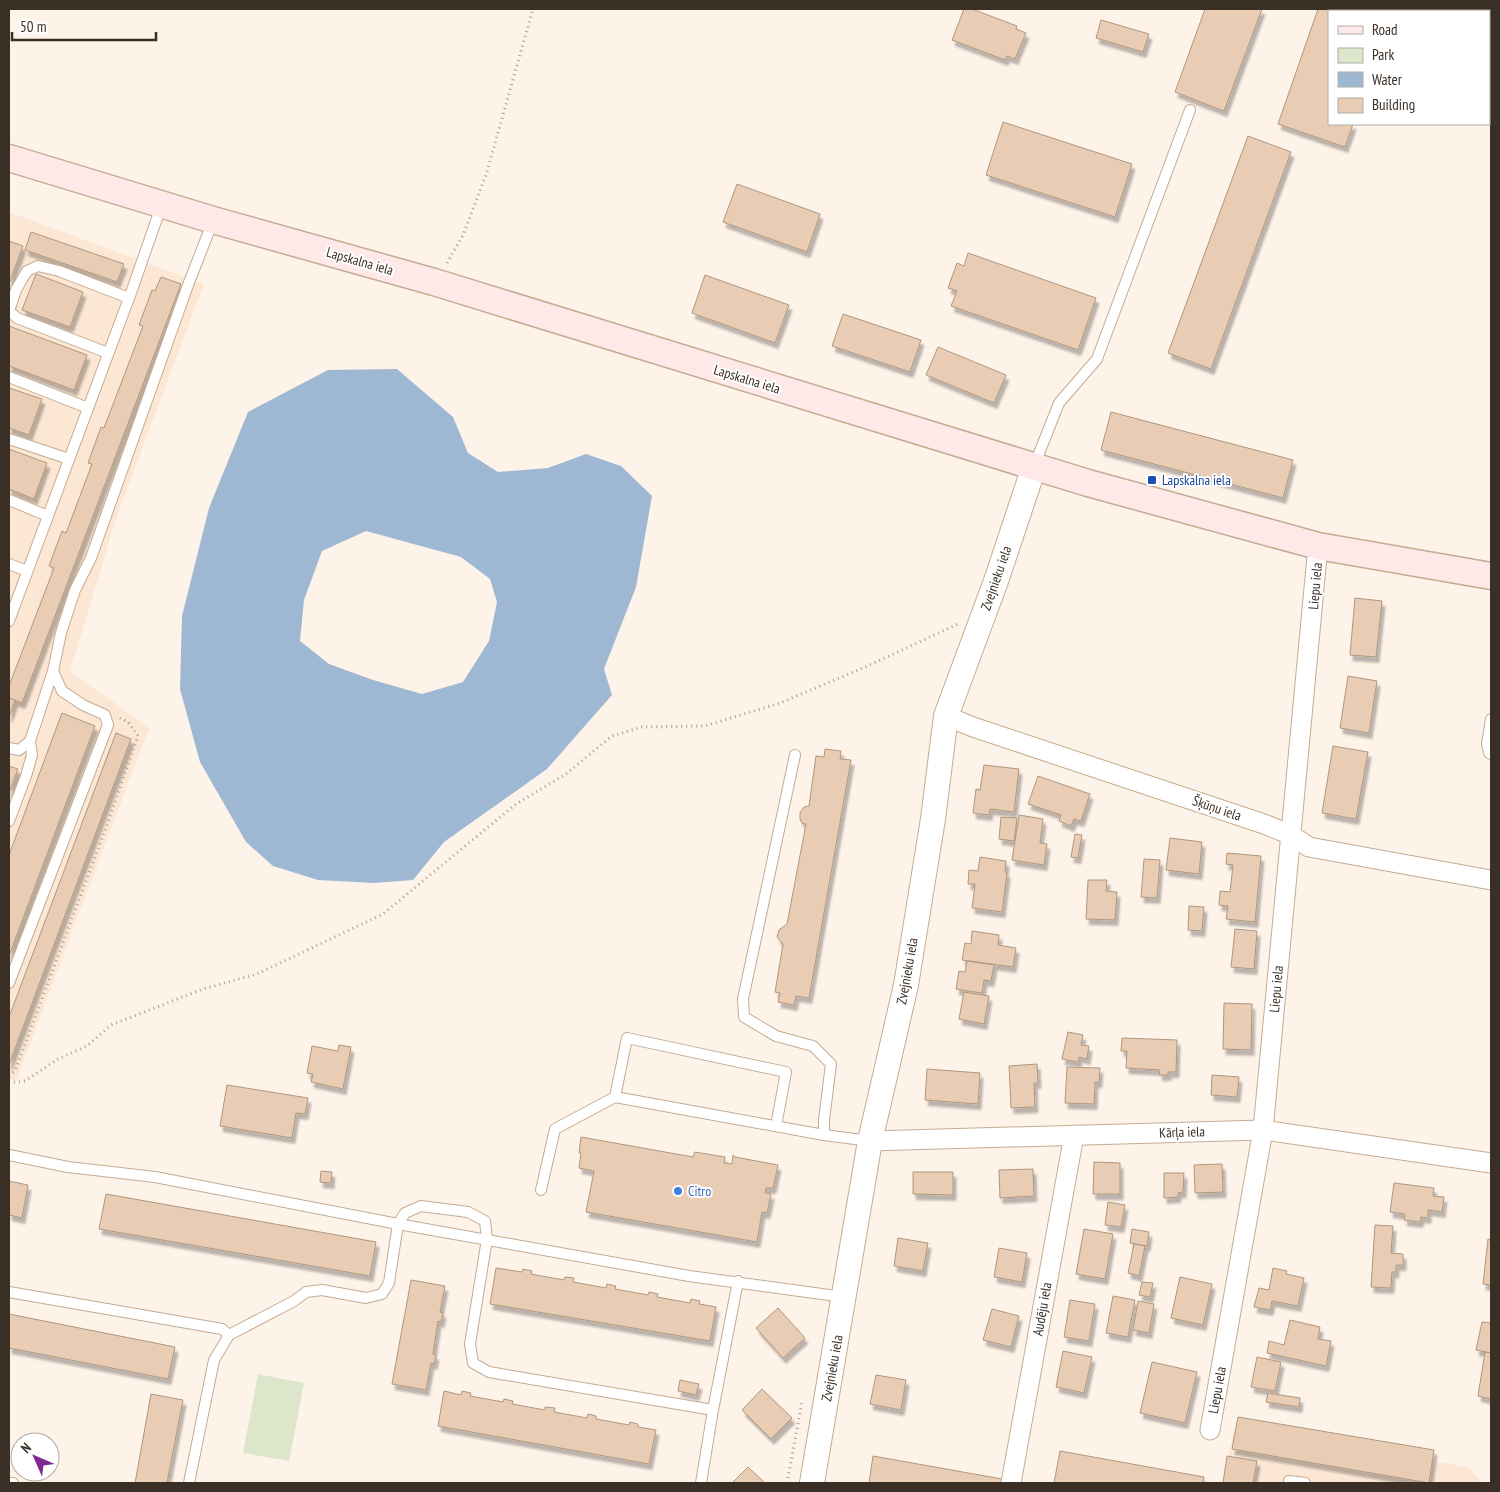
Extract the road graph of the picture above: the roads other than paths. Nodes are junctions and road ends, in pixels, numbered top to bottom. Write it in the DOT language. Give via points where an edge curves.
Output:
graph roads {
  1 [pos="1190,110"];
  2 [pos="9,158"];
  3 [pos="162,204"];
  4 [pos="214,220"];
  5 [pos="129,298"];
  6 [pos="108,353"];
  7 [pos="9,377"];
  8 [pos="88,408"];
  9 [pos="9,439"];
  10 [pos="69,459"];
  11 [pos="1034,467"];
  12 [pos="9,500"];
  13 [pos="48,516"];
  14 [pos="1318,546"];
  15 [pos="9,564"];
  16 [pos="27,570"];
  17 [pos="1491,576"];
  18 [pos="9,621"];
  19 [pos="53,672"];
  20 [pos="946,716"];
  21 [pos="1491,719"];
  22 [pos="30,741"];
  23 [pos="9,748"];
  24 [pos="1491,754"];
  25 [pos="795,755"];
  26 [pos="9,821"];
  27 [pos="1291,834"];
  28 [pos="1491,880"];
  29 [pos="9,983"];
  30 [pos="615,1097"];
  31 [pos="776,1126"];
  32 [pos="1264,1130"];
  33 [pos="824,1135"];
  34 [pos="1074,1135"];
  35 [pos="870,1141"];
  36 [pos="9,1155"];
  37 [pos="1491,1163"];
  38 [pos="540,1190"];
  39 [pos="398,1224"];
  40 [pos="487,1239"];
  41 [pos="738,1281"];
  42 [pos="9,1292"];
  43 [pos="845,1297"];
  44 [pos="229,1335"];
  45 [pos="714,1410"];
  46 [pos="1210,1430"];
  47 [pos="1289,1481"];
  48 [pos="9,1483"];
  49 [pos="13,1483"];
  50 [pos="189,1483"];
  51 [pos="702,1483"];
  52 [pos="812,1483"];
  53 [pos="1011,1483"];
  54 [pos="1306,1483"];
  1 -- 11 [label="lane" via="1097,359 1059,403"];
  2 -- 3 [label="main road, Lapskalna iela"];
  3 -- 4 [label="main road, Lapskalna iela"];
  3 -- 5 [label="lane"];
  4 -- 11 [label="main road, Lapskalna iela" via="434,282"];
  4 -- 19 [label="lane" via="91,558 75,590"];
  5 -- 6 [label="lane"];
  5 -- 6 [label="lane" via="38,266 26,271 16,290 9,311 17,318"];
  6 -- 8 [label="lane"];
  7 -- 8 [label="lane"];
  8 -- 10 [label="lane"];
  9 -- 10 [label="lane"];
  10 -- 13 [label="lane"];
  11 -- 14 [label="main road, Lapskalna iela"];
  11 -- 20 [label="street, Zvejnieku iela"];
  12 -- 13 [label="lane"];
  13 -- 16 [label="lane"];
  14 -- 17 [label="main road, Lapskalna iela"];
  14 -- 27 [label="street, Liepu iela"];
  15 -- 16 [label="lane"];
  16 -- 18 [label="lane"];
  19 -- 22 [label="lane"];
  19 -- 29 [label="lane" via="62,691 105,715 108,726"];
  20 -- 27 [label="street, Šķūņu iela"];
  20 -- 35 [label="street, Zvejnieku iela" via="906,986"];
  21 -- 24 [label="lane" via="1487,744"];
  22 -- 23 [label="lane" via="19,750"];
  22 -- 26 [label="lane" via="32,755"];
  25 -- 33 [label="lane" via="743,999 744,1017 776,1036 813,1046 831,1064"];
  27 -- 28 [label="street, Šķūņu iela" via="1309,847"];
  27 -- 32 [label="street, Liepu iela"];
  30 -- 31 [label="lane"];
  30 -- 31 [label="lane" via="627,1038 786,1072"];
  30 -- 38 [label="lane" via="555,1129"];
  31 -- 33 [label="lane"];
  32 -- 34 [label="street, Kārļa iela"];
  32 -- 37 [label="street, Kārļa iela"];
  32 -- 46 [label="street, Liepu iela"];
  33 -- 35 [label="lane"];
  34 -- 35 [label="street, Kārļa iela"];
  34 -- 53 [label="street, Audēju iela"];
  35 -- 43 [label="street, Zvejnieku iela"];
  36 -- 39 [label="lane" via="68,1167 155,1178"];
  39 -- 40 [label="lane"];
  39 -- 40 [label="lane" via="406,1213 421,1206 446,1208 468,1212 485,1221"];
  39 -- 44 [label="lane" via="389,1283 382,1294 366,1298 322,1290 306,1292"];
  40 -- 41 [label="lane" via="689,1276"];
  40 -- 45 [label="lane" via="470,1344 473,1364 489,1372"];
  41 -- 43 [label="lane"];
  41 -- 45 [label="lane"];
  42 -- 44 [label="lane" via="222,1329"];
  43 -- 52 [label="street, Zvejnieku iela"];
  44 -- 50 [label="lane" via="214,1360"];
  45 -- 51 [label="lane"];
  47 -- 54 [label="lane"];
  48 -- 49 [label="lane"];
}
